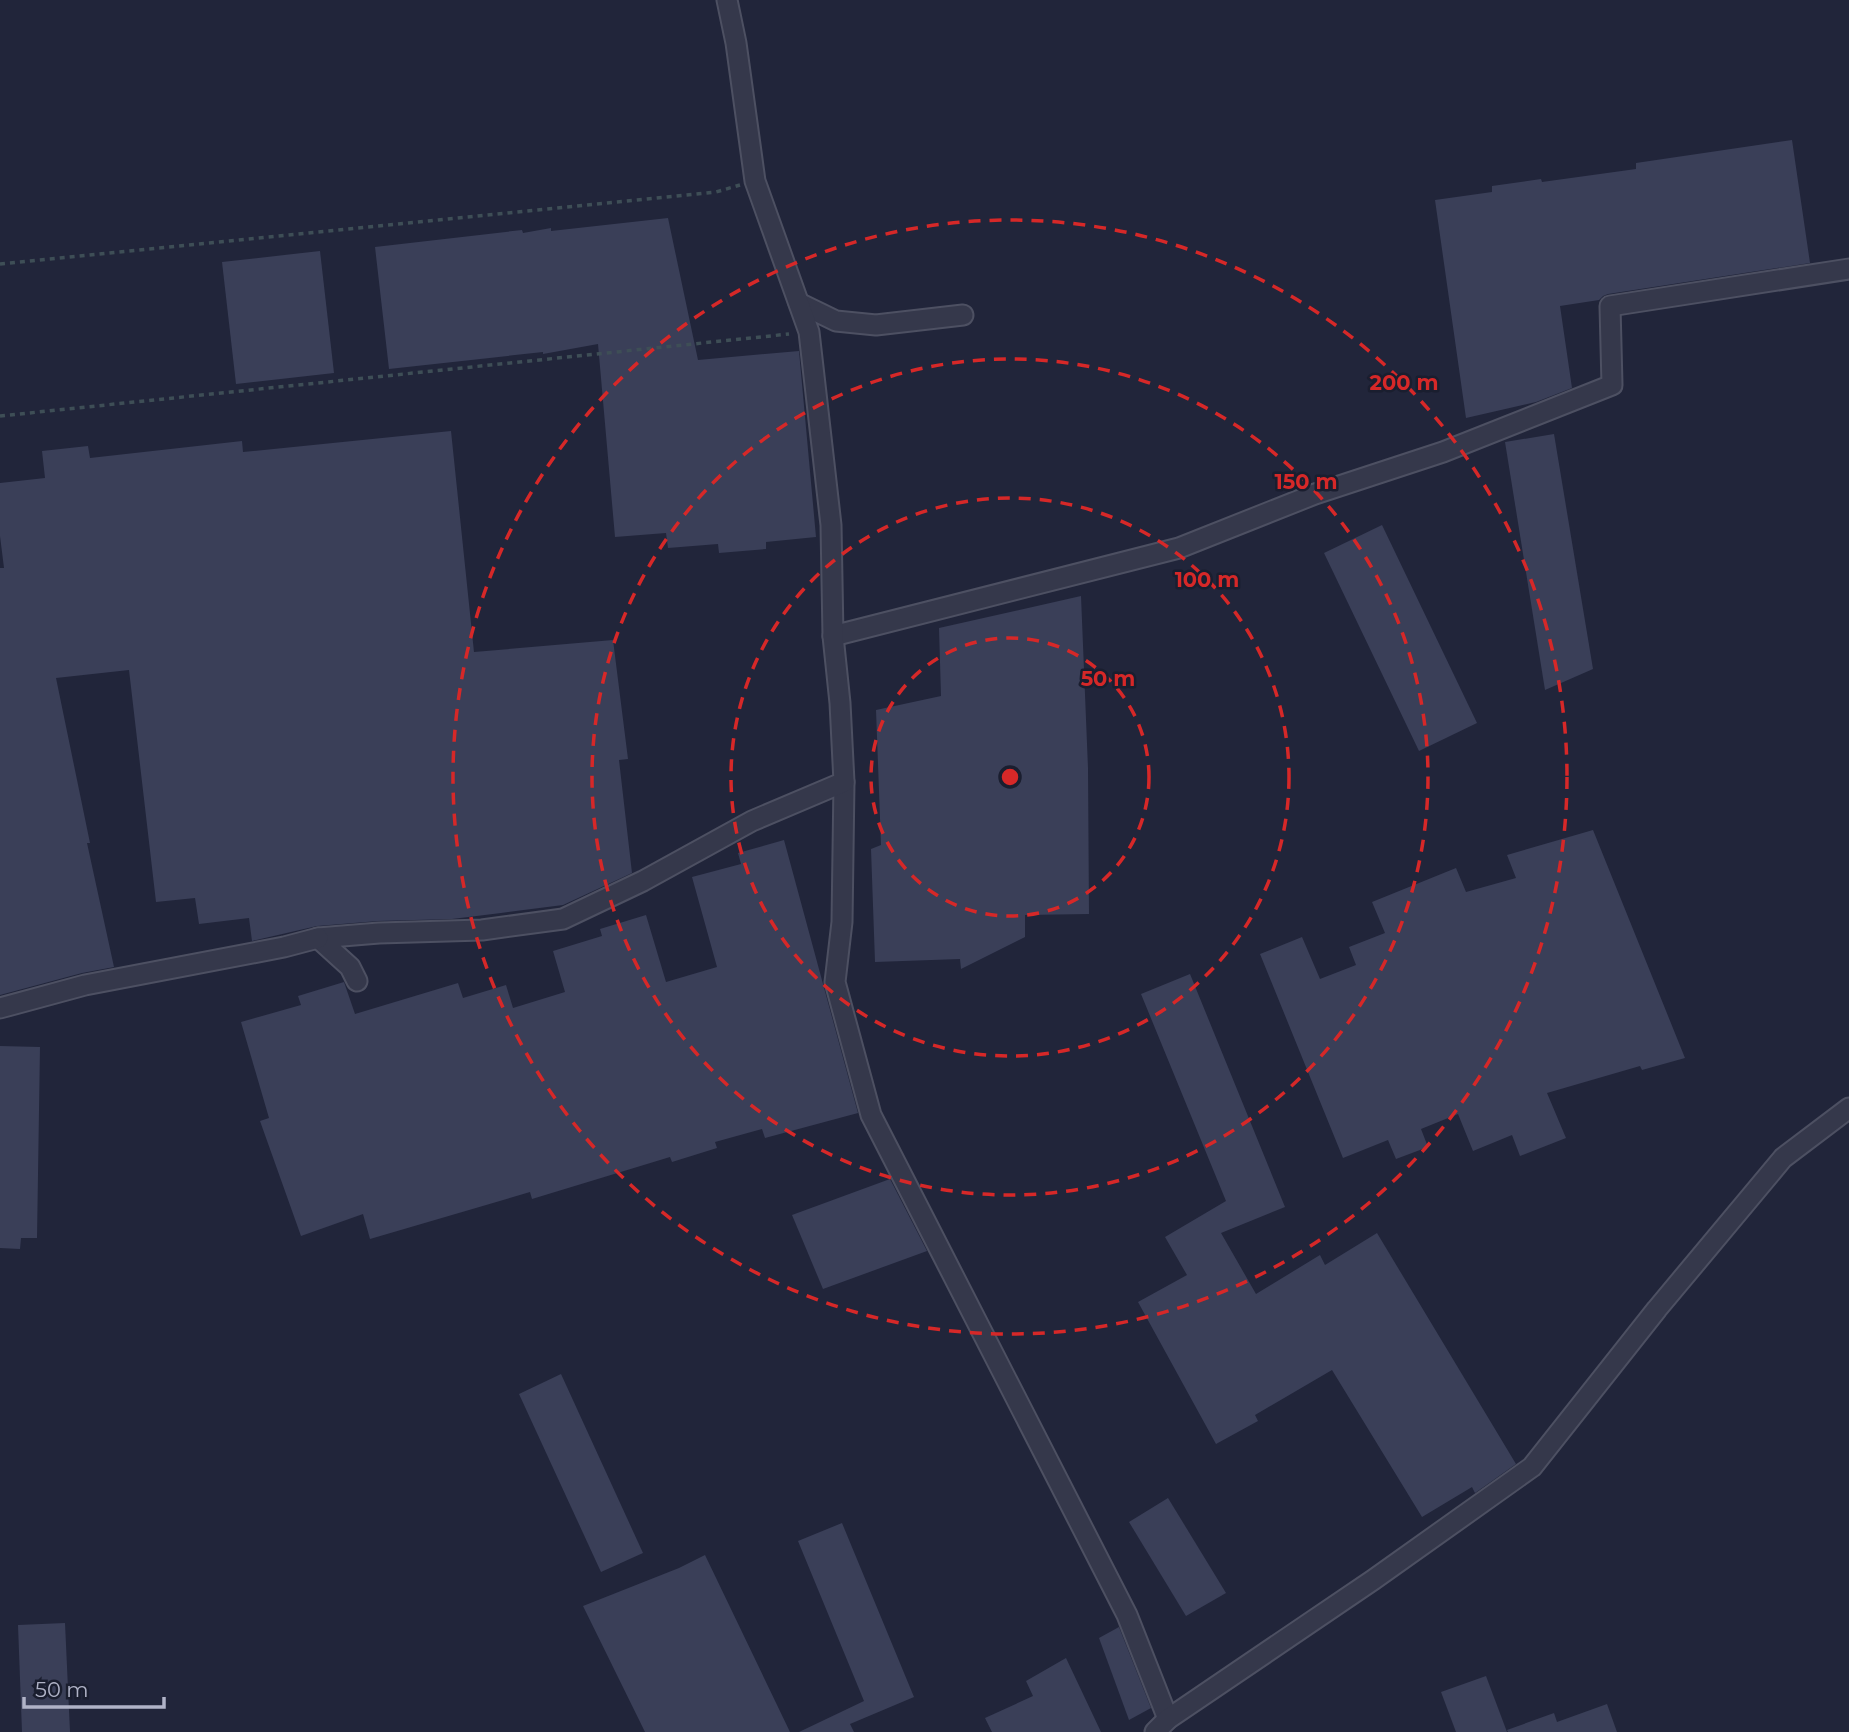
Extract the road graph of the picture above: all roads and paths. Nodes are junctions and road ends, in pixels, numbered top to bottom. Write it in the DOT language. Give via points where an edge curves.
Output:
graph roads {
  1 [pos="727,0"];
  2 [pos="755,181"];
  3 [pos="0,264"];
  4 [pos="1849,269"];
  5 [pos="799,303"];
  6 [pos="962,315"];
  7 [pos="808,332"];
  8 [pos="0,416"];
  9 [pos="833,636"];
  10 [pos="844,782"];
  11 [pos="318,938"];
  12 [pos="357,981"];
  13 [pos="0,1008"];
  14 [pos="1849,1108"];
  15 [pos="1162,1726"];
  1 -- 2 [label="street"];
  2 -- 3 [label="path" via="716,192"];
  2 -- 5 [label="street"];
  4 -- 9 [label="street" via="1610,306 1612,385 1179,548"];
  5 -- 6 [label="street" via="836,321 876,325"];
  5 -- 7 [label="street"];
  7 -- 8 [label="path"];
  7 -- 9 [label="street" via="831,525"];
  9 -- 10 [label="street"];
  10 -- 11 [label="street" via="752,821 563,919 482,930"];
  10 -- 15 [label="street" via="842,922 835,982 871,1115 1127,1615"];
  11 -- 12 [label="street" via="350,967"];
  11 -- 13 [label="street" via="85,985"];
  14 -- 15 [label="street" via="1783,1158 1532,1467"];
}
